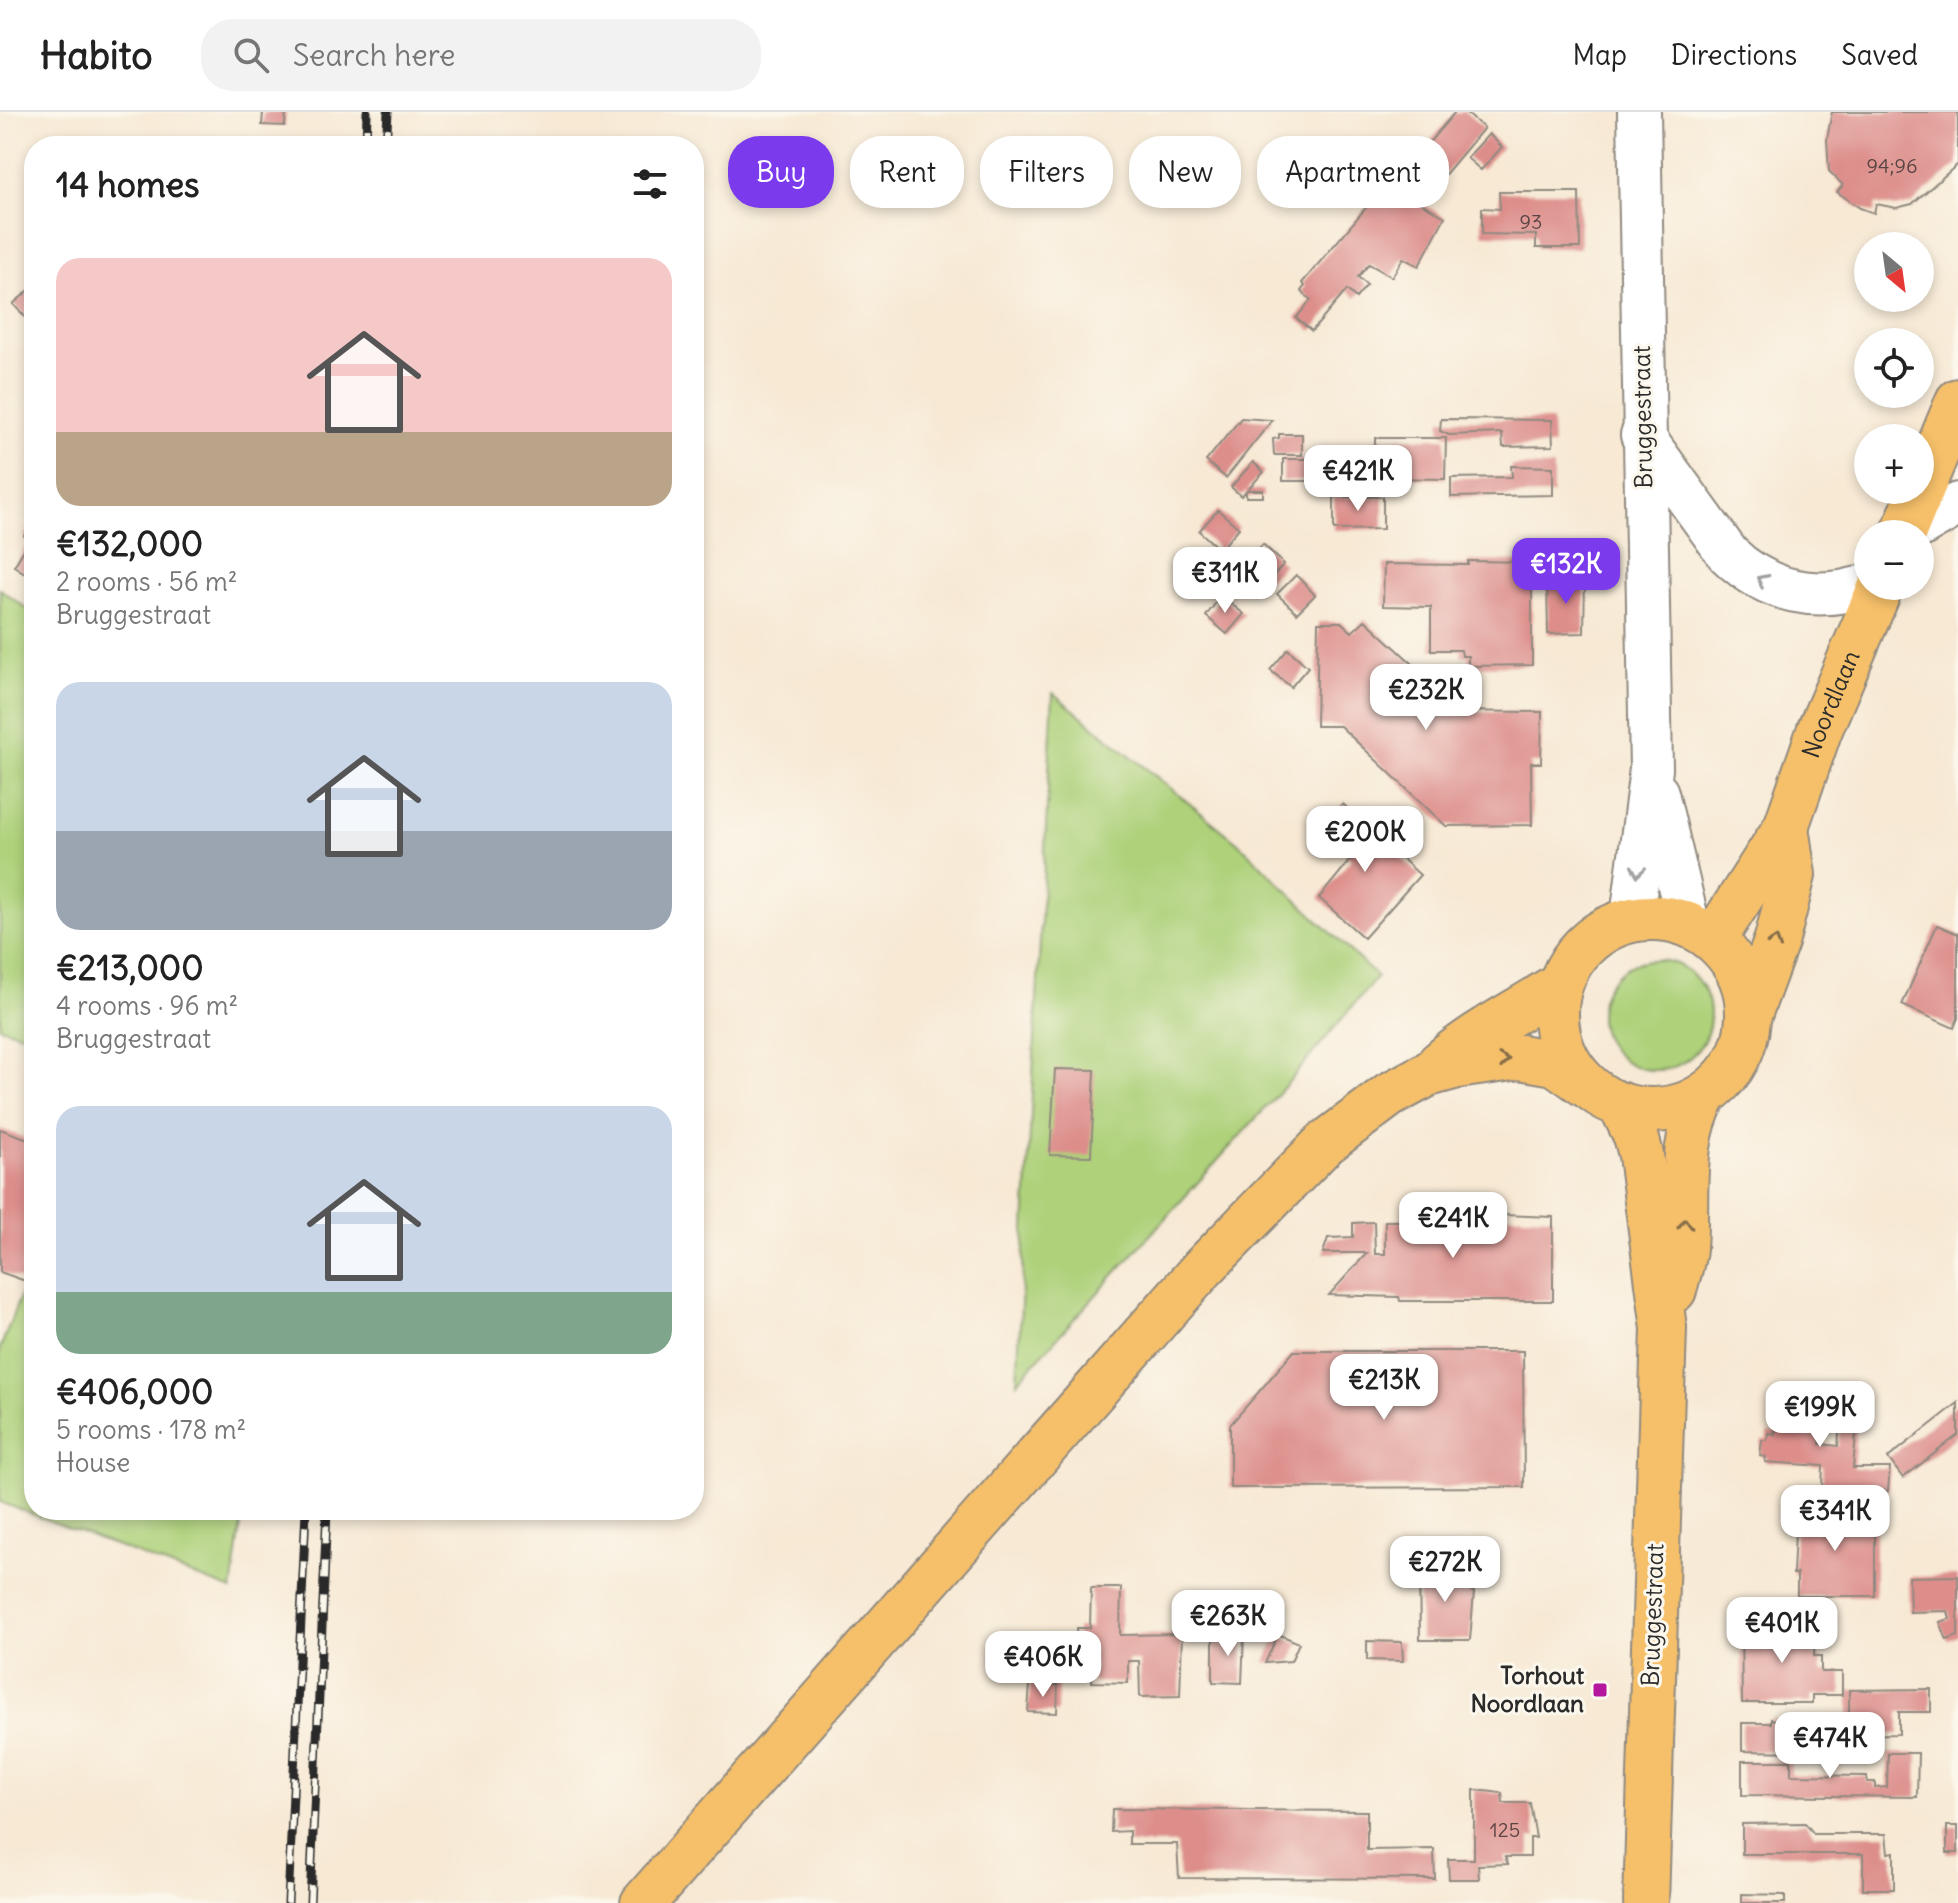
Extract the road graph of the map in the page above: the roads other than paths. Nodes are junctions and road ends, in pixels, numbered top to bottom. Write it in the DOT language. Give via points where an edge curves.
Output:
graph roads {
  1 [pos="1639,112"];
  2 [pos="1958,401"];
  3 [pos="1642,435"];
  4 [pos="1958,463"];
  5 [pos="1958,504"];
  6 [pos="1915,520"];
  7 [pos="1919,520"];
  8 [pos="1931,520"];
  9 [pos="1854,587"];
  10 [pos="1875,600"];
  11 [pos="1651,769"];
  12 [pos="1786,827"];
  13 [pos="1632,918"];
  14 [pos="1701,931"];
  15 [pos="1560,984"];
  16 [pos="1749,1015"];
  17 [pos="1428,1074"];
  18 [pos="1604,1095"];
  19 [pos="1705,1095"];
  20 [pos="1664,1328"];
  21 [pos="643,1903"];
  22 [pos="1646,1903"];
  1 -- 3 [label="street, Bruggestraat"];
  2 -- 6 [label="main road"];
  9 -- 3 [label="street, one-way" via="1807,595 1785,591 1744,569"];
  3 -- 11 [label="street, Bruggestraat"];
  4 -- 7 [label="main road"];
  5 -- 8 [label="street"];
  10 -- 12 [label="main road, Noordlaan" via="1820,729"];
  11 -- 13 [label="street, Bruggestraat, one-way"];
  11 -- 14 [label="street, Bruggestraat"];
  12 -- 14 [label="main road, Noordlaan"];
  16 -- 12 [label="main road, Noordlaan, one-way" via="1793,875"];
  13 -- 14 [label="main road" via="1661,917"];
  13 -- 15 [label="main road" via="1587,941"];
  14 -- 16 [label="main road" via="1740,973"];
  15 -- 17 [label="main road" via="1459,1046"];
  15 -- 18 [label="main road" via="1555,1011 1558,1039 1569,1064"];
  16 -- 19 [label="main road" via="1737,1061"];
  17 -- 18 [label="main road, one-way" via="1520,1057 1555,1063"];
  17 -- 21 [label="main road" via="1389,1095 1324,1144 1202,1269"];
  18 -- 19 [label="main road" via="1650,1110 1678,1107"];
  18 -- 20 [label="main road, Bruggestraat" via="1636,1136 1641,1155"];
  20 -- 19 [label="main road, Bruggestraat, one-way" via="1684,1251 1692,1118"];
  20 -- 22 [label="main road, Bruggestraat"];
}
